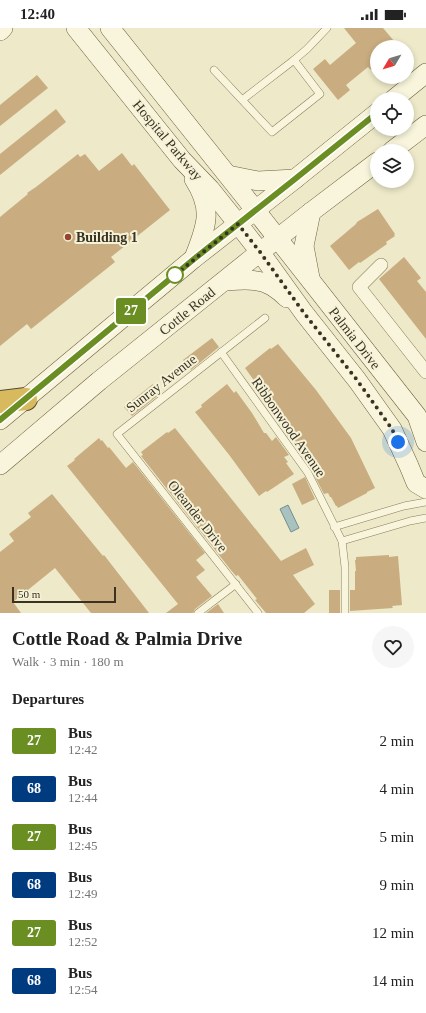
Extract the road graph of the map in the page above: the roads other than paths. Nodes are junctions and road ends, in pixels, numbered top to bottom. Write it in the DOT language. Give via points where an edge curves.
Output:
graph roads {
  1 [pos="4,28"];
  2 [pos="76,28"];
  3 [pos="110,28"];
  4 [pos="327,28"];
  5 [pos="0,31"];
  6 [pos="294,60"];
  7 [pos="214,70"];
  8 [pos="426,73"];
  9 [pos="403,92"];
  10 [pos="242,100"];
  11 [pos="370,119"];
  12 [pos="426,125"];
  13 [pos="401,144"];
  14 [pos="182,160"];
  15 [pos="370,167"];
  16 [pos="228,175"];
  17 [pos="295,179"];
  18 [pos="255,210"];
  19 [pos="311,212"];
  20 [pos="238,224"];
  21 [pos="277,238"];
  22 [pos="260,252"];
  23 [pos="194,259"];
  24 [pos="382,265"];
  25 [pos="225,281"];
  26 [pos="312,283"];
  27 [pos="304,313"];
  28 [pos="265,318"];
  29 [pos="220,352"];
  30 [pos="426,372"];
  31 [pos="26,399"];
  32 [pos="0,402"];
  33 [pos="0,420"];
  34 [pos="117,434"];
  35 [pos="426,442"];
  36 [pos="0,465"];
  37 [pos="426,489"];
  38 [pos="426,502"];
  39 [pos="426,518"];
  40 [pos="334,526"];
  41 [pos="342,541"];
  42 [pos="236,584"];
  43 [pos="198,613"];
  44 [pos="258,613"];
  45 [pos="345,613"];
  1 -- 5 [label="main road"];
  2 -- 14 [label="main road, Hospital Parkway"];
  3 -- 16 [label="main road, Hospital Parkway"];
  4 -- 6 [label="lane"];
  6 -- 10 [label="lane"];
  6 -- 10 [label="lane" via="320,94 272,132"];
  7 -- 10 [label="lane"];
  8 -- 9 [label="main road"];
  11 -- 17 [label="main road"];
  12 -- 13 [label="main road"];
  14 -- 20 [label="main road, Hospital Parkway"];
  14 -- 23 [label="main road" via="199,186 206,210 206,223"];
  15 -- 19 [label="main road, Cottle Road"];
  16 -- 17 [label="main road" via="258,181"];
  16 -- 18 [label="main road, Hospital Parkway"];
  17 -- 18 [label="main road"];
  18 -- 20 [label="main road"];
  18 -- 21 [label="main road, Hospital Parkway"];
  19 -- 21 [label="main road, Cottle Road"];
  19 -- 26 [label="main road" via="304,246"];
  20 -- 22 [label="main road, Hospital Parkway"];
  20 -- 23 [label="main road"];
  21 -- 22 [label="main road, Cottle Road"];
  21 -- 26 [label="main road, Palmia Drive"];
  22 -- 25 [label="main road, Cottle Road"];
  22 -- 27 [label="main road, Palmia Drive"];
  23 -- 31 [label="main road"];
  24 -- 30 [label="street" via="359,287"];
  25 -- 27 [label="main road" via="263,282 272,286"];
  25 -- 36 [label="main road, Cottle Road" via="99,381"];
  26 -- 35 [label="main road, Palmia Drive" via="417,416"];
  27 -- 37 [label="main road, Palmia Drive" via="392,429 416,483"];
  28 -- 29 [label="lane, Sunray Avenue"];
  29 -- 34 [label="lane, Sunray Avenue"];
  29 -- 40 [label="lane, Ribbonwood Avenue" via="308,473"];
  31 -- 32 [label="highway"];
  31 -- 33 [label="main road"];
  34 -- 42 [label="lane, Oleander Drive"];
  38 -- 40 [label="lane"];
  39 -- 41 [label="lane"];
  40 -- 41 [label="lane, Ribbonwood Avenue"];
  41 -- 45 [label="lane, Ribbonwood Avenue"];
  42 -- 43 [label="lane"];
  42 -- 44 [label="lane, Oleander Drive"];
}
